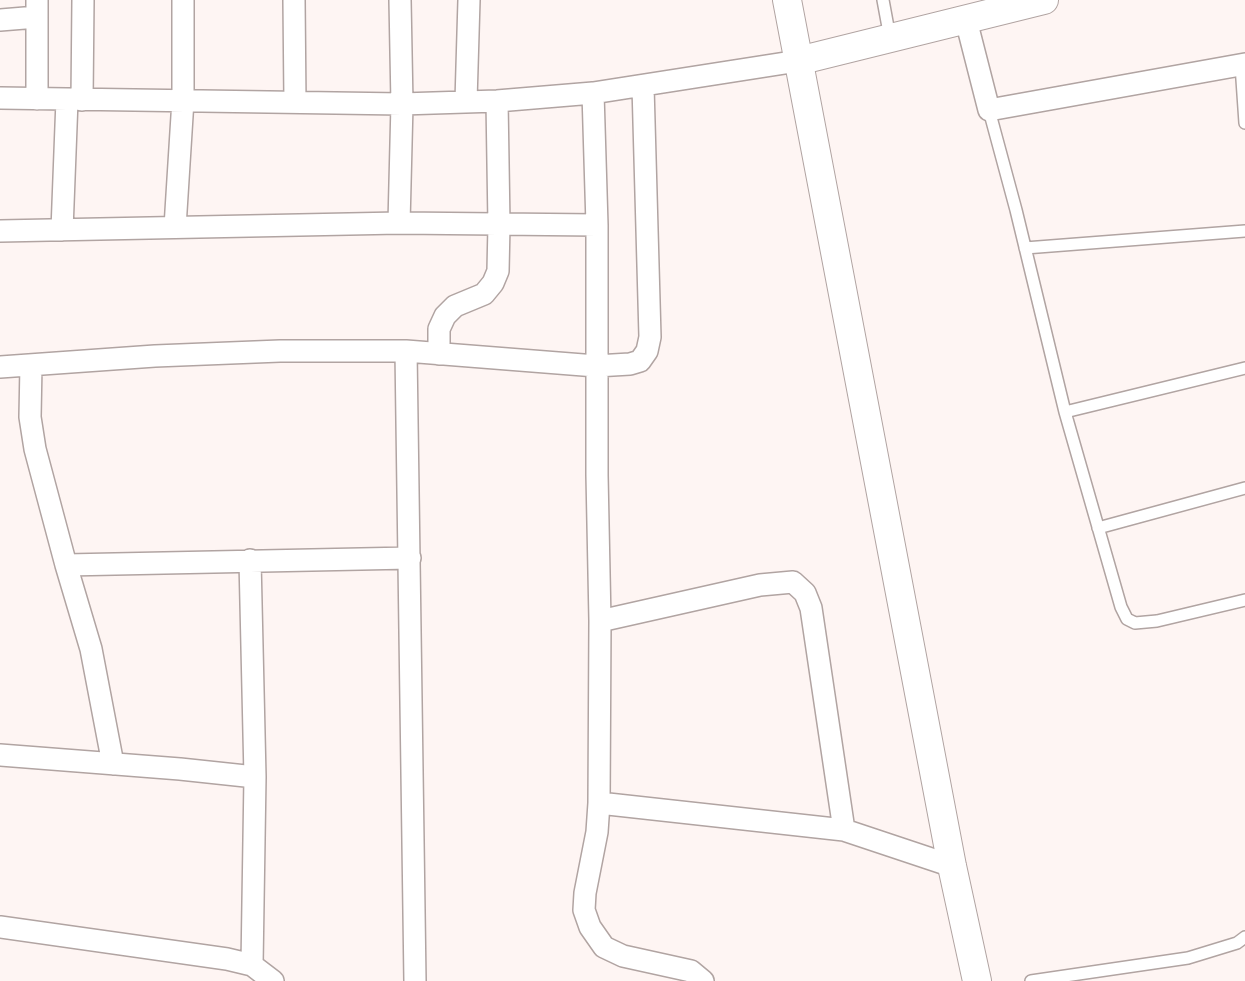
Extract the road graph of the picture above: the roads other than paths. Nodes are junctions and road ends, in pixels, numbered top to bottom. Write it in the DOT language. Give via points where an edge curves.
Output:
graph roads {
  1 [pos="83,0"];
  2 [pos="183,0"];
  3 [pos="294,0"];
  4 [pos="400,0"];
  5 [pos="469,0"];
  6 [pos="787,0"];
  7 [pos="882,0"];
  8 [pos="1044,0"];
  9 [pos="37,8"];
  10 [pos="975,12"];
  11 [pos="0,20"];
  12 [pos="890,38"];
  13 [pos="798,61"];
  14 [pos="1243,64"];
  15 [pos="642,86"];
  16 [pos="593,93"];
  17 [pos="0,98"];
  18 [pos="37,99"];
  19 [pos="74,100"];
  20 [pos="183,100"];
  21 [pos="466,101"];
  22 [pos="497,101"];
  23 [pos="295,102"];
  24 [pos="402,104"];
  25 [pos="989,110"];
  26 [pos="1245,123"];
  27 [pos="399,223"];
  28 [pos="499,225"];
  29 [pos="597,225"];
  30 [pos="175,227"];
  31 [pos="62,230"];
  32 [pos="0,231"];
  33 [pos="1245,231"];
  34 [pos="1025,248"];
  35 [pos="406,351"];
  36 [pos="439,354"];
  37 [pos="31,365"];
  38 [pos="596,366"];
  39 [pos="0,368"];
  40 [pos="1245,368"];
  41 [pos="1065,412"];
  42 [pos="1245,488"];
  43 [pos="1098,528"];
  44 [pos="410,558"];
  45 [pos="250,560"];
  46 [pos="66,565"];
  47 [pos="1245,600"];
  48 [pos="600,621"];
  49 [pos="0,755"];
  50 [pos="113,764"];
  51 [pos="255,777"];
  52 [pos="600,803"];
  53 [pos="844,830"];
  54 [pos="952,866"];
  55 [pos="0,927"];
  56 [pos="1245,937"];
  57 [pos="252,965"];
  58 [pos="972,976"];
  59 [pos="273,981"];
  60 [pos="415,981"];
  61 [pos="703,981"];
  62 [pos="1031,981"];
  1 -- 19 [label="street"];
  2 -- 20 [label="street"];
  3 -- 23 [label="street"];
  4 -- 24 [label="street"];
  5 -- 21 [label="street"];
  6 -- 13 [label="main road"];
  7 -- 12 [label="lane"];
  8 -- 10 [label="main road"];
  9 -- 11 [label="street"];
  9 -- 18 [label="street"];
  10 -- 12 [label="main road"];
  10 -- 25 [label="street"];
  12 -- 13 [label="main road"];
  13 -- 15 [label="street"];
  13 -- 54 [label="main road"];
  14 -- 25 [label="street"];
  14 -- 26 [label="lane"];
  15 -- 16 [label="street"];
  15 -- 38 [label="street" via="648,351 640,361 630,364"];
  16 -- 22 [label="street"];
  16 -- 29 [label="street"];
  17 -- 18 [label="street"];
  18 -- 19 [label="street"];
  19 -- 20 [label="street"];
  19 -- 31 [label="street"];
  20 -- 23 [label="street"];
  20 -- 30 [label="street"];
  21 -- 22 [label="street"];
  21 -- 24 [label="street"];
  22 -- 28 [label="street"];
  23 -- 24 [label="street"];
  24 -- 27 [label="street"];
  25 -- 34 [label="lane"];
  27 -- 28 [label="street"];
  27 -- 30 [label="street"];
  28 -- 29 [label="street"];
  28 -- 36 [label="street" via="498,271 493,283 484,294 455,306 445,316 439,329"];
  29 -- 38 [label="street"];
  30 -- 31 [label="street"];
  31 -- 32 [label="street"];
  33 -- 34 [label="lane"];
  34 -- 41 [label="lane"];
  35 -- 36 [label="street"];
  35 -- 37 [label="street" via="156,356"];
  35 -- 44 [label="street"];
  36 -- 38 [label="street"];
  37 -- 39 [label="street"];
  37 -- 46 [label="street" via="30,417 35,450"];
  38 -- 48 [label="street"];
  40 -- 41 [label="lane"];
  41 -- 43 [label="lane"];
  42 -- 43 [label="lane"];
  43 -- 47 [label="lane" via="1121,607 1127,619 1135,623 1157,622"];
  44 -- 45 [label="street"];
  44 -- 60 [label="street"];
  45 -- 46 [label="street"];
  45 -- 51 [label="street"];
  46 -- 50 [label="street" via="91,649"];
  48 -- 52 [label="street"];
  48 -- 53 [label="street" via="760,585 793,582 799,587 811,608"];
  49 -- 50 [label="street"];
  50 -- 51 [label="street"];
  51 -- 57 [label="street"];
  52 -- 53 [label="street"];
  52 -- 61 [label="street" via="585,893 584,910 590,927 604,947 623,956 691,971"];
  53 -- 54 [label="street"];
  54 -- 58 [label="main road"];
  55 -- 57 [label="street"];
  56 -- 62 [label="lane" via="1237,943 1188,958"];
  57 -- 59 [label="street"];
}
